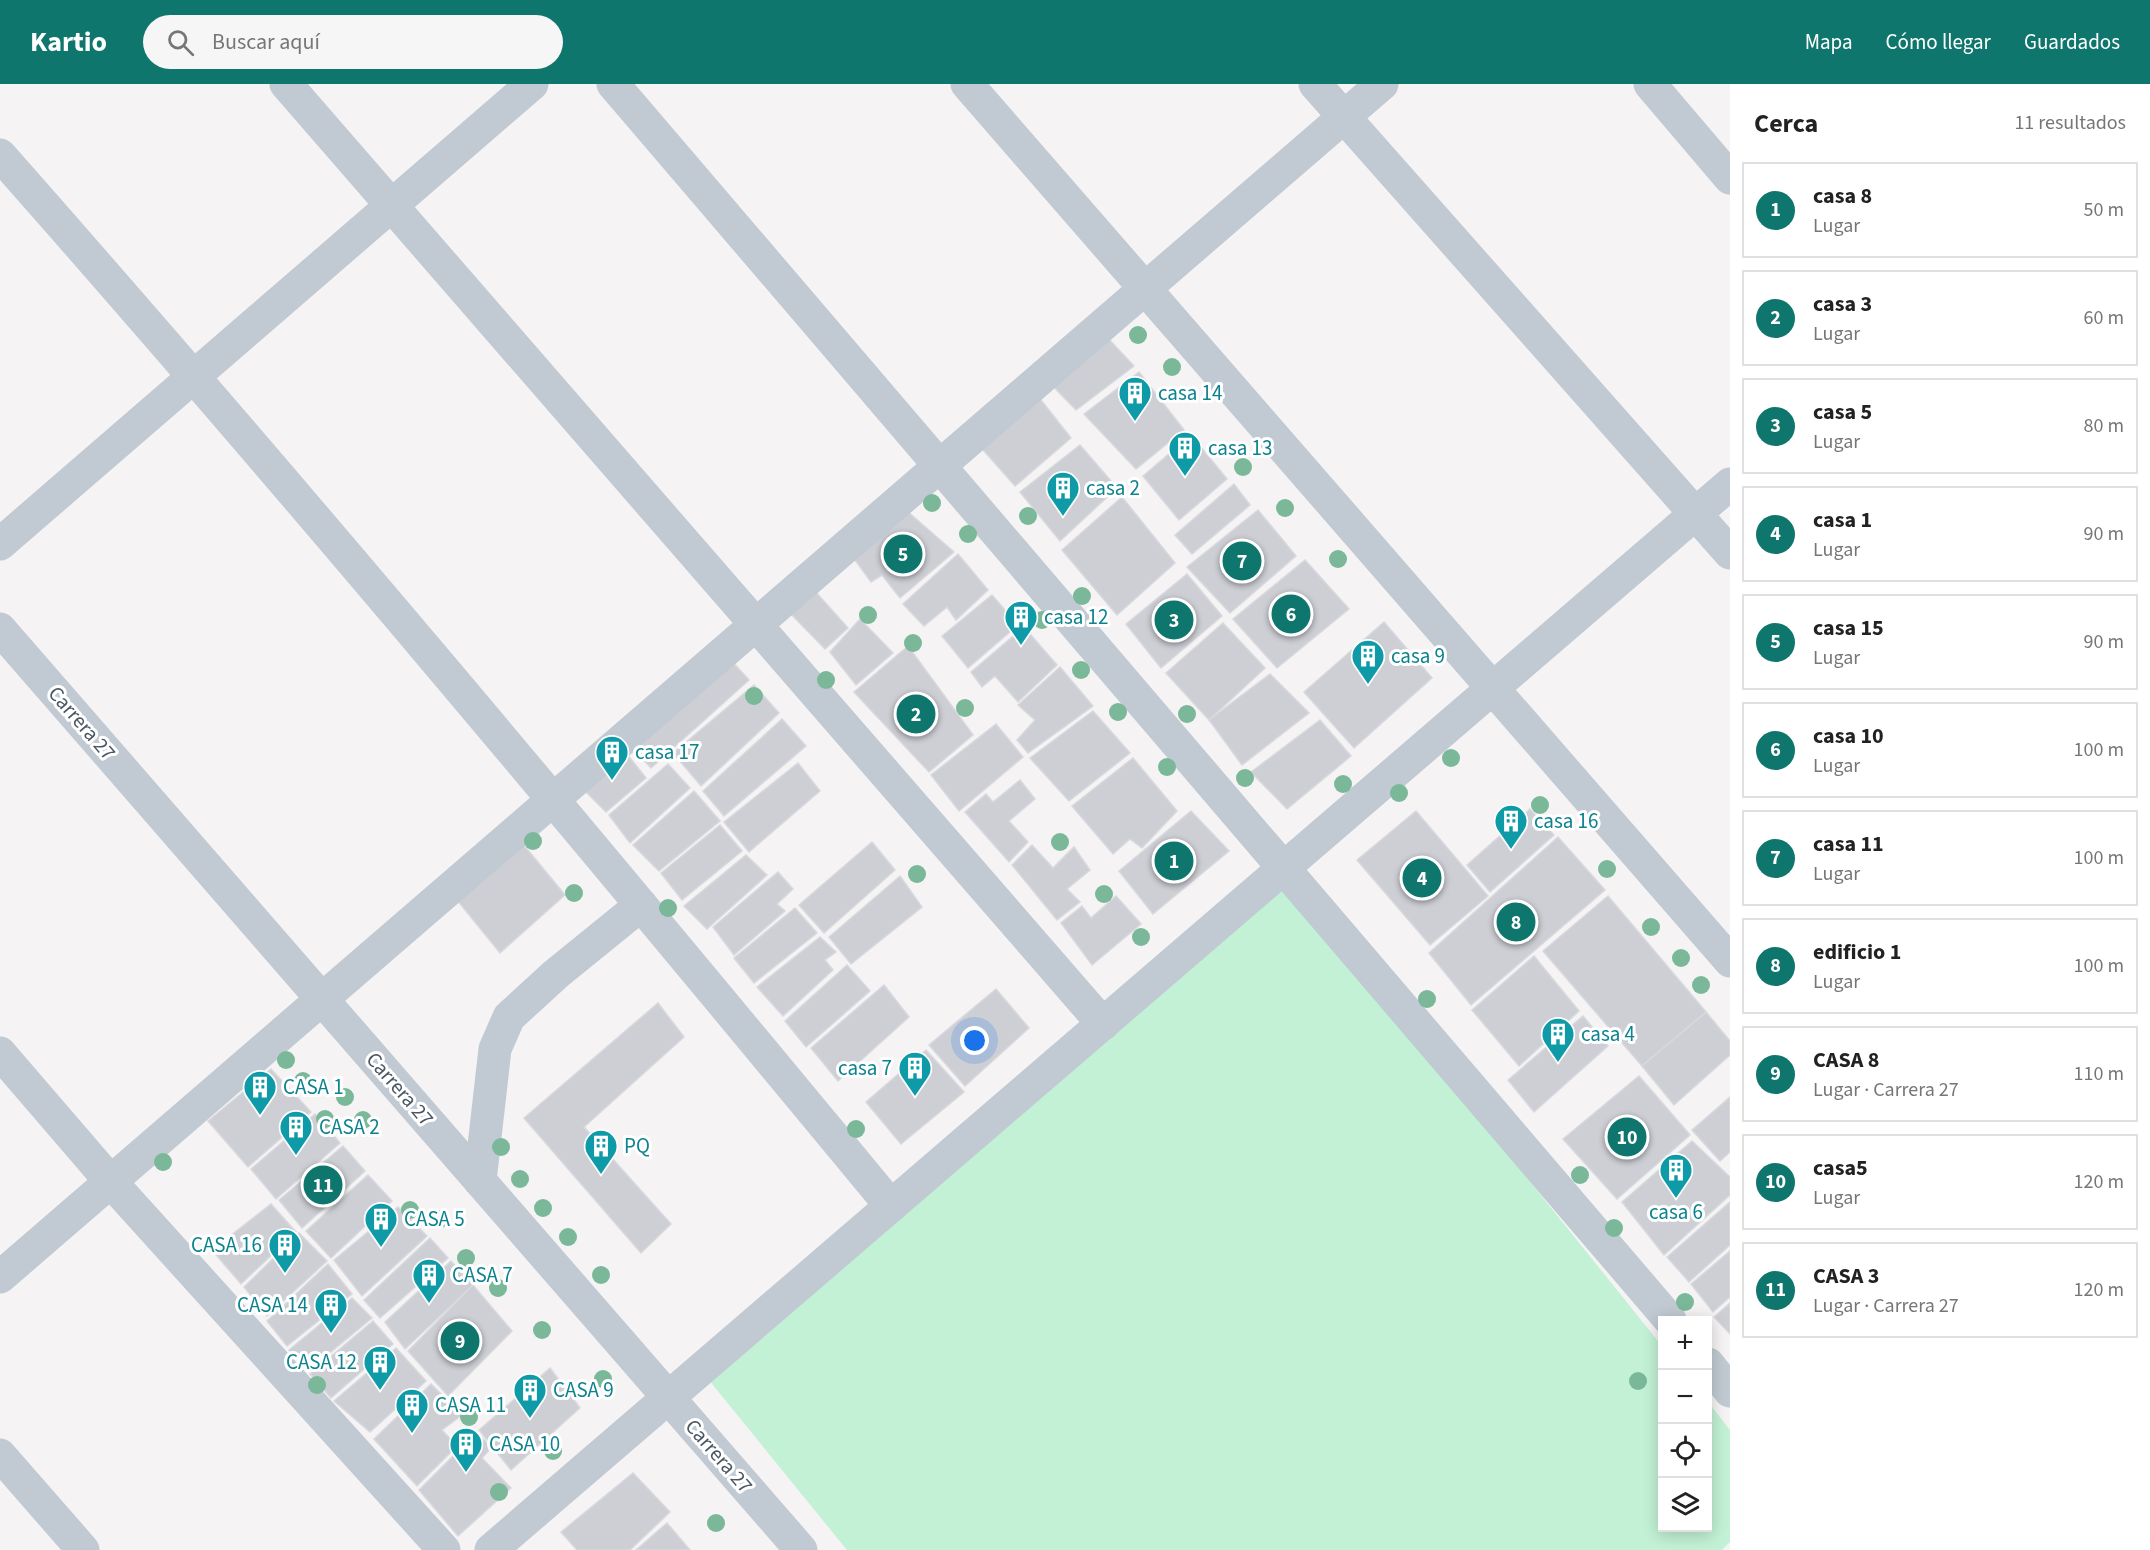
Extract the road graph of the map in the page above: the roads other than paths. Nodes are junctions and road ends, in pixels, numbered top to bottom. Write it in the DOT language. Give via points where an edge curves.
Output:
graph roads {
  1 [pos="286,84"];
  2 [pos="532,84"];
  3 [pos="613,84"];
  4 [pos="967,84"];
  5 [pos="1315,84"];
  6 [pos="1382,84"];
  7 [pos="1650,84"];
  8 [pos="1344,117"];
  9 [pos="0,155"];
  10 [pos="1730,178"];
  11 [pos="391,205"];
  12 [pos="1145,289"];
  13 [pos="195,375"];
  14 [pos="940,467"];
  15 [pos="1730,484"];
  16 [pos="1696,513"];
  17 [pos="0,544"];
  18 [pos="1730,553"];
  19 [pos="756,625"];
  20 [pos="0,629"];
  21 [pos="1492,688"];
  22 [pos="554,799"];
  23 [pos="1284,870"];
  24 [pos="641,905"];
  25 [pos="1730,961"];
  26 [pos="322,999"];
  27 [pos="1103,1024"];
  28 [pos="0,1053"];
  29 [pos="480,1181"];
  30 [pos="111,1182"];
  31 [pos="891,1206"];
  32 [pos="0,1278"];
  33 [pos="1667,1316"];
  34 [pos="1712,1370"];
  35 [pos="1730,1390"];
  36 [pos="668,1398"];
  37 [pos="0,1455"];
  38 [pos="83,1550"];
  39 [pos="444,1550"];
  40 [pos="491,1550"];
  41 [pos="801,1550"];
  1 -- 11 [label="street"];
  2 -- 11 [label="street"];
  3 -- 14 [label="street"];
  4 -- 12 [label="street"];
  5 -- 8 [label="street"];
  6 -- 8 [label="street"];
  7 -- 10 [label="street"];
  8 -- 12 [label="street"];
  8 -- 16 [label="street"];
  9 -- 13 [label="street"];
  11 -- 13 [label="street"];
  11 -- 19 [label="street"];
  12 -- 14 [label="street"];
  12 -- 21 [label="street"];
  13 -- 17 [label="street"];
  13 -- 22 [label="street"];
  14 -- 19 [label="street"];
  14 -- 23 [label="street"];
  15 -- 16 [label="street"];
  16 -- 18 [label="street"];
  16 -- 21 [label="street"];
  19 -- 22 [label="street"];
  19 -- 27 [label="street"];
  20 -- 26 [label="street, Carrera 27"];
  21 -- 23 [label="street"];
  21 -- 25 [label="street"];
  22 -- 24 [label="street"];
  22 -- 26 [label="street"];
  23 -- 27 [label="street"];
  23 -- 33 [label="street"];
  24 -- 29 [label="street" via="509,1017 495,1049"];
  24 -- 31 [label="street"];
  26 -- 29 [label="street, Carrera 27"];
  26 -- 30 [label="street"];
  27 -- 31 [label="street"];
  28 -- 30 [label="street"];
  29 -- 36 [label="street, Carrera 27"];
  30 -- 32 [label="street"];
  30 -- 39 [label="street"];
  31 -- 36 [label="street"];
  34 -- 35 [label="street"];
  36 -- 40 [label="street"];
  36 -- 41 [label="street, Carrera 27"];
  37 -- 38 [label="street"];
}
